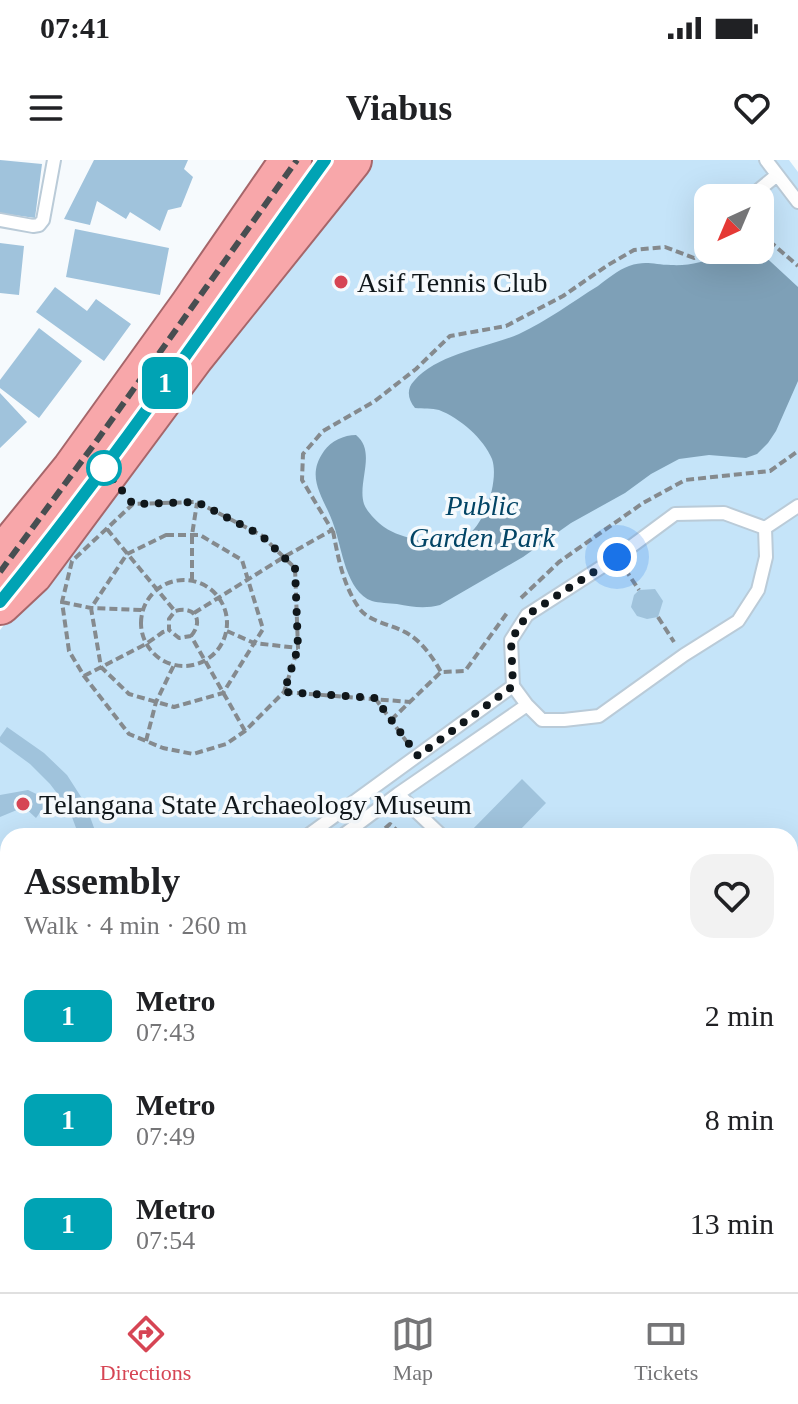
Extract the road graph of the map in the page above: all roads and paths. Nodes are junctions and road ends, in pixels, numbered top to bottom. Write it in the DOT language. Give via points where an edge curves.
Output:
graph roads {
  1 [pos="54,160"];
  2 [pos="291,160"];
  3 [pos="351,160"];
  4 [pos="766,160"];
  5 [pos="777,175"];
  6 [pos="766,184"];
  7 [pos="798,202"];
  8 [pos="0,220"];
  9 [pos="774,245"];
  10 [pos="694,258"];
  11 [pos="798,266"];
  12 [pos="794,453"];
  13 [pos="798,459"];
  14 [pos="197,502"];
  15 [pos="798,506"];
  16 [pos="765,528"];
  17 [pos="107,529"];
  18 [pos="332,530"];
  19 [pos="192,535"];
  20 [pos="127,554"];
  21 [pos="284,557"];
  22 [pos="617,557"];
  23 [pos="0,559"];
  24 [pos="248,579"];
  25 [pos="192,580"];
  26 [pos="156,589"];
  27 [pos="639,590"];
  28 [pos="220,598"];
  29 [pos="62,602"];
  30 [pos="0,604"];
  31 [pos="91,608"];
  32 [pos="142,610"];
  33 [pos="175,611"];
  34 [pos="194,613"];
  35 [pos="658,617"];
  36 [pos="169,630"];
  37 [pos="226,631"];
  38 [pos="191,636"];
  39 [pos="254,643"];
  40 [pos="146,644"];
  41 [pos="298,648"];
  42 [pos="684,655"];
  43 [pos="205,661"];
  44 [pos="174,664"];
  45 [pos="101,667"];
  46 [pos="465,671"];
  47 [pos="441,672"];
  48 [pos="84,676"];
  49 [pos="513,686"];
  50 [pos="284,692"];
  51 [pos="223,693"];
  52 [pos="375,698"];
  53 [pos="156,702"];
  54 [pos="410,702"];
  55 [pos="527,705"];
  56 [pos="391,720"];
  57 [pos="245,731"];
  58 [pos="146,741"];
  59 [pos="418,756"];
  60 [pos="398,794"];
  61 [pos="318,828"];
  62 [pos="353,828"];
  63 [pos="434,828"];
  1 -- 8 [label="lane" via="39,225"];
  2 -- 23 [label="highway" via="73,469"];
  3 -- 30 [label="highway" via="193,357 32,574"];
  4 -- 5 [label="lane"];
  5 -- 6 [label="lane"];
  5 -- 7 [label="lane"];
  9 -- 11 [label="path"];
  10 -- 18 [label="path" via="665,247 634,250 506,326 450,336 375,401 323,431 303,454 302,480"];
  12 -- 13 [label="path"];
  14 -- 17 [label="path" via="133,504"];
  14 -- 19 [label="path"];
  14 -- 21 [label="path" via="261,535"];
  15 -- 16 [label="lane"];
  16 -- 22 [label="lane" via="724,513 675,514"];
  16 -- 42 [label="lane" via="766,557 758,590 738,621"];
  17 -- 20 [label="path"];
  17 -- 29 [label="path" via="72,561"];
  18 -- 21 [label="path"];
  18 -- 47 [label="path" via="341,571 360,610 406,632 430,653"];
  19 -- 20 [label="path" via="166,535"];
  19 -- 24 [label="path" via="242,560"];
  19 -- 25 [label="path"];
  20 -- 26 [label="path"];
  20 -- 31 [label="path"];
  21 -- 24 [label="path"];
  21 -- 41 [label="path" via="295,568"];
  22 -- 27 [label="path"];
  22 -- 49 [label="lane" via="527,615 511,640"];
  24 -- 28 [label="path"];
  24 -- 39 [label="path" via="263,629"];
  25 -- 26 [label="path"];
  25 -- 28 [label="path"];
  26 -- 32 [label="path"];
  26 -- 33 [label="path"];
  28 -- 34 [label="path"];
  28 -- 37 [label="path"];
  29 -- 31 [label="path"];
  29 -- 48 [label="path" via="69,651"];
  31 -- 32 [label="path"];
  31 -- 45 [label="path"];
  32 -- 40 [label="path"];
  33 -- 34 [label="path"];
  33 -- 36 [label="path"];
  34 -- 38 [label="path" via="197,630"];
  35 -- 42 [label="path"];
  36 -- 38 [label="path" via="179,638"];
  36 -- 40 [label="path"];
  37 -- 39 [label="path"];
  37 -- 43 [label="path" via="219,648"];
  38 -- 43 [label="path"];
  39 -- 41 [label="path"];
  39 -- 51 [label="path"];
  40 -- 44 [label="path"];
  40 -- 45 [label="path"];
  41 -- 50 [label="path"];
  42 -- 55 [label="lane" via="599,716 542,720"];
  43 -- 44 [label="path"];
  43 -- 51 [label="path"];
  44 -- 53 [label="path"];
  45 -- 48 [label="path"];
  45 -- 53 [label="path" via="129,694"];
  46 -- 47 [label="path"];
  47 -- 54 [label="path"];
  48 -- 58 [label="path" via="129,734"];
  49 -- 55 [label="lane"];
  49 -- 59 [label="lane"];
  50 -- 52 [label="path"];
  50 -- 57 [label="path"];
  51 -- 53 [label="path" via="174,707"];
  51 -- 57 [label="path"];
  52 -- 54 [label="path"];
  52 -- 56 [label="path"];
  53 -- 58 [label="path"];
  54 -- 56 [label="path"];
  55 -- 60 [label="lane"];
  56 -- 59 [label="path"];
  57 -- 58 [label="path" via="226,744 193,754"];
  59 -- 61 [label="lane"];
  60 -- 62 [label="lane"];
  60 -- 63 [label="lane"];
}
